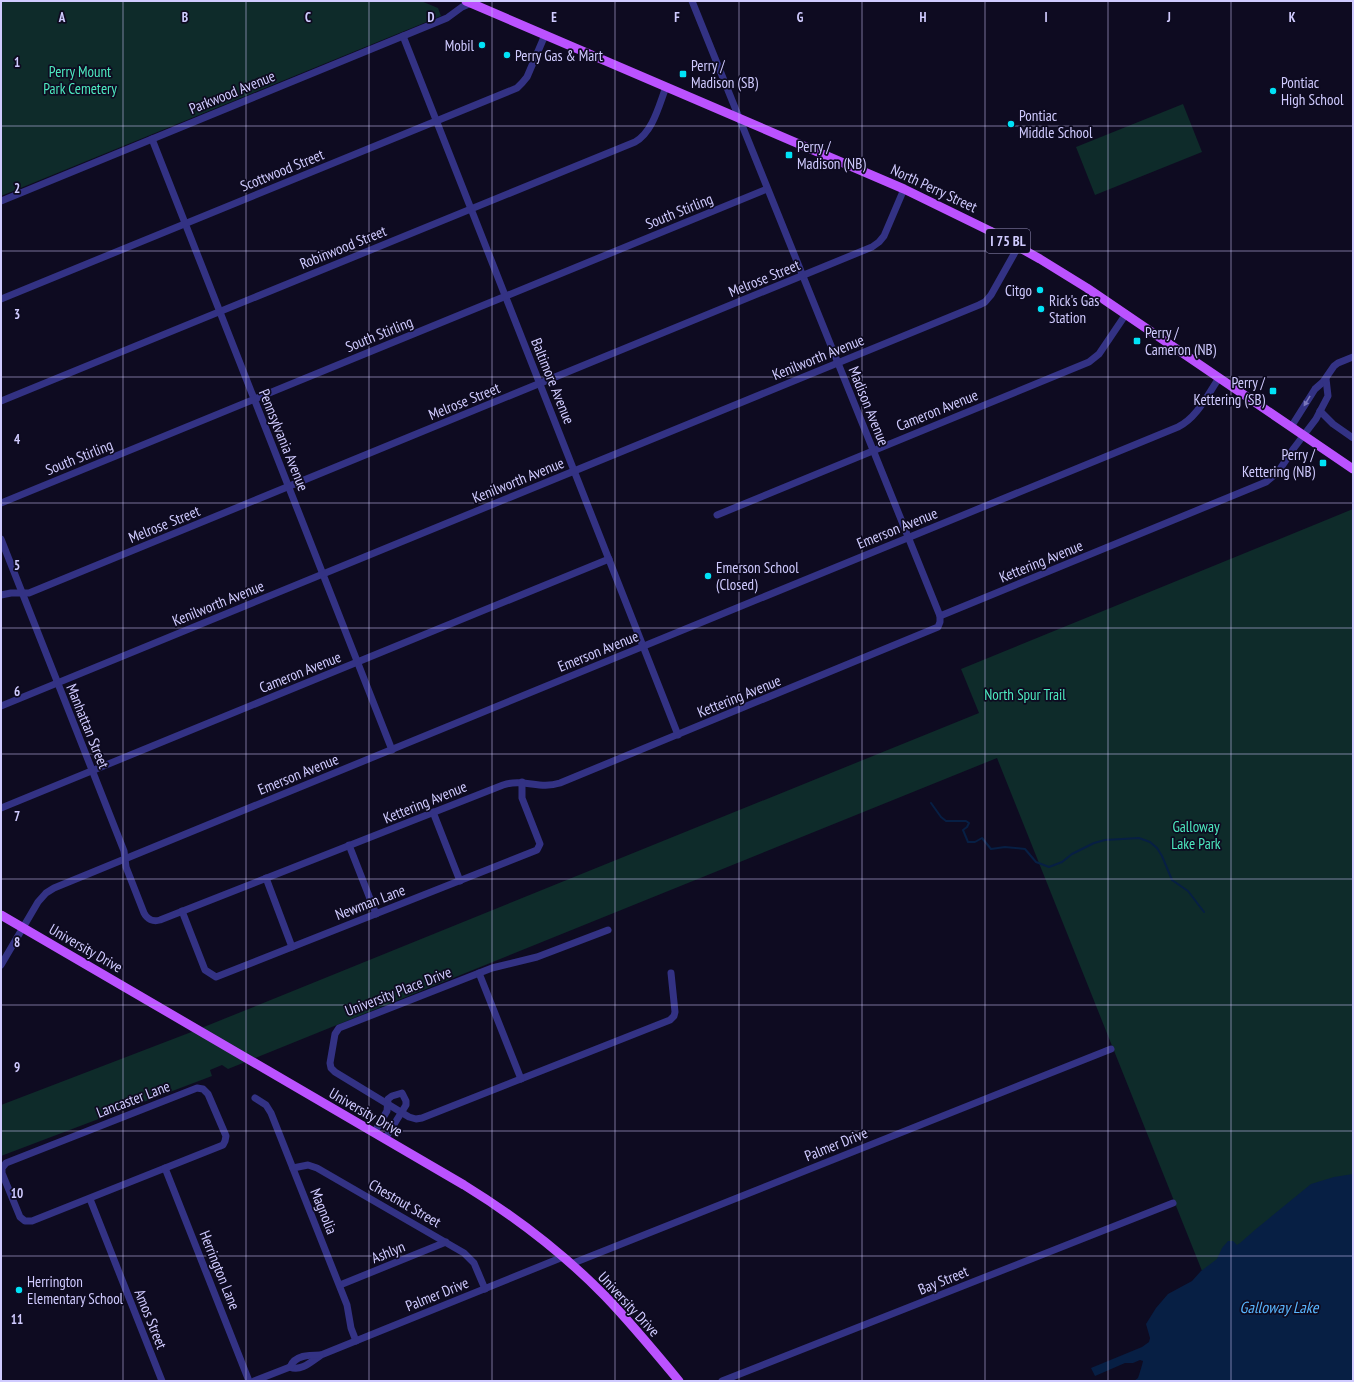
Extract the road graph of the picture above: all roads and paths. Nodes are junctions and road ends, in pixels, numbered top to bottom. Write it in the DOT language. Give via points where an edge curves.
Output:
graph roads {
  1 [pos="692,1"];
  2 [pos="471,2"];
  3 [pos="545,35"];
  4 [pos="403,36"];
  5 [pos="666,87"];
  6 [pos="738,117"];
  7 [pos="436,121"];
  8 [pos="152,139"];
  9 [pos="767,189"];
  10 [pos="904,189"];
  11 [pos="1,201"];
  12 [pos="471,209"];
  13 [pos="185,224"];
  14 [pos="1018,247"];
  15 [pos="802,276"];
  16 [pos="505,296"];
  17 [pos="1,299"];
  18 [pos="220,312"];
  19 [pos="1126,314"];
  20 [pos="1353,357"];
  21 [pos="837,364"];
  22 [pos="1219,378"];
  23 [pos="1326,379"];
  24 [pos="540,384"];
  25 [pos="254,399"];
  26 [pos="1,401"];
  27 [pos="1320,411"];
  28 [pos="1291,426"];
  29 [pos="1304,435"];
  30 [pos="1353,438"];
  31 [pos="873,451"];
  32 [pos="1353,469"];
  33 [pos="574,471"];
  34 [pos="289,487"];
  35 [pos="1,503"];
  36 [pos="717,515"];
  37 [pos="908,538"];
  38 [pos="1,539"];
  39 [pos="609,559"];
  40 [pos="323,574"];
  41 [pos="22,593"];
  42 [pos="1,595"];
  43 [pos="940,616"];
  44 [pos="644,646"];
  45 [pos="358,662"];
  46 [pos="58,683"];
  47 [pos="1,706"];
  48 [pos="678,735"];
  49 [pos="392,750"];
  50 [pos="92,771"];
  51 [pos="522,782"];
  52 [pos="1,808"];
  53 [pos="433,812"];
  54 [pos="349,845"];
  55 [pos="125,859"];
  56 [pos="266,878"];
  57 [pos="460,881"];
  58 [pos="182,911"];
  59 [pos="376,914"];
  60 [pos="1,915"];
  61 [pos="151,920"];
  62 [pos="23,928"];
  63 [pos="608,930"];
  64 [pos="292,947"];
  65 [pos="1,965"];
  66 [pos="479,973"];
  67 [pos="671,973"];
  68 [pos="1111,1049"];
  69 [pos="521,1079"];
  70 [pos="255,1098"];
  71 [pos="388,1104"];
  72 [pos="401,1112"];
  73 [pos="374,1133"];
  74 [pos="385,1139"];
  75 [pos="165,1168"];
  76 [pos="293,1168"];
  77 [pos="90,1199"];
  78 [pos="1173,1203"];
  79 [pos="446,1242"];
  80 [pos="563,1257"];
  81 [pos="571,1264"];
  82 [pos="340,1285"];
  83 [pos="485,1289"];
  84 [pos="356,1341"];
  85 [pos="162,1381"];
  86 [pos="250,1381"];
  87 [pos="254,1381"];
  88 [pos="679,1381"];
  89 [pos="722,1381"];
  1 -- 6 [label="street, Madison Avenue"];
  2 -- 3 [label="main road, North Perry Street / I 75 BL"];
  2 -- 4 [label="street, Parkwood Avenue" via="449,17"];
  3 -- 5 [label="main road, North Perry Street / I 75 BL"];
  3 -- 7 [label="street, Scottwood Street" via="529,74 520,85"];
  4 -- 7 [label="street, Baltimore Avenue"];
  4 -- 8 [label="street, Parkwood Avenue"];
  5 -- 6 [label="main road, North Perry Street / I 75 BL"];
  5 -- 12 [label="street, Robinwood Street" via="650,127 638,140"];
  6 -- 9 [label="street, Madison Avenue"];
  6 -- 10 [label="main road, North Perry Street / I 75 BL"];
  7 -- 12 [label="street, Baltimore Avenue"];
  7 -- 13 [label="street, Scottwood Street"];
  8 -- 11 [label="street, Parkwood Avenue"];
  8 -- 13 [label="street, Pennsylvania Avenue"];
  9 -- 15 [label="street, Madison Avenue"];
  9 -- 16 [label="street, South Stirling"];
  10 -- 14 [label="main road, North Perry Street / I 75 BL"];
  10 -- 15 [label="street, Melrose Street" via="884,236 877,244"];
  12 -- 16 [label="street, Baltimore Avenue"];
  12 -- 18 [label="street, Robinwood Street"];
  13 -- 17 [label="street, Scottwood Street"];
  13 -- 18 [label="street, Pennsylvania Avenue"];
  14 -- 19 [label="main road, North Perry Street / I 75 BL"];
  14 -- 21 [label="street, Kenilworth Avenue" via="991,295 983,303"];
  15 -- 21 [label="street, Madison Avenue"];
  15 -- 24 [label="street, Melrose Street"];
  16 -- 24 [label="street, Baltimore Avenue"];
  16 -- 25 [label="street, South Stirling"];
  18 -- 25 [label="street, Pennsylvania Avenue"];
  18 -- 26 [label="street, Robinwood Street"];
  19 -- 22 [label="main road, North Perry Street / I 75 BL"];
  19 -- 31 [label="street, Cameron Avenue" via="1099,354 1089,362"];
  20 -- 23 [label="street" via="1336,364"];
  21 -- 31 [label="street, Madison Avenue"];
  21 -- 33 [label="street, Kenilworth Avenue"];
  22 -- 28 [label="main road, North Perry Street / I 75 BL"];
  22 -- 37 [label="street, Emerson Avenue" via="1193,416 1183,424"];
  23 -- 27 [label="street, Kettering Avenue" via="1329,393"];
  23 -- 28 [label="street, one-way" via="1315,389"];
  24 -- 33 [label="street, Baltimore Avenue"];
  24 -- 34 [label="street, Melrose Street"];
  25 -- 34 [label="street, Pennsylvania Avenue"];
  25 -- 35 [label="street, South Stirling"];
  27 -- 29 [label="street, Kettering Avenue"];
  27 -- 30 [label="street"];
  28 -- 29 [label="main road, North Perry Street / I 75 BL"];
  29 -- 32 [label="main road, North Perry Street / I 75 BL"];
  29 -- 43 [label="street, Kettering Avenue" via="1278,472 1264,483"];
  31 -- 36 [label="street, Cameron Avenue"];
  31 -- 37 [label="street, Madison Avenue"];
  33 -- 39 [label="street, Baltimore Avenue"];
  33 -- 40 [label="street, Kenilworth Avenue"];
  34 -- 40 [label="street, Pennsylvania Avenue"];
  34 -- 41 [label="street, Melrose Street" via="29,593"];
  37 -- 43 [label="street, Madison Avenue"];
  37 -- 44 [label="street, Emerson Avenue"];
  38 -- 41 [label="street, Manhattan Street"];
  39 -- 44 [label="street, Baltimore Avenue"];
  39 -- 45 [label="street, Cameron Avenue"];
  40 -- 45 [label="street, Pennsylvania Avenue"];
  40 -- 46 [label="street, Kenilworth Avenue"];
  41 -- 42 [label="street, Melrose Street"];
  41 -- 46 [label="street, Manhattan Street"];
  43 -- 48 [label="street, Kettering Avenue" via="940,624 935,629"];
  44 -- 48 [label="street, Baltimore Avenue"];
  44 -- 49 [label="street, Emerson Avenue"];
  45 -- 49 [label="street, Pennsylvania Avenue"];
  45 -- 50 [label="street, Cameron Avenue"];
  46 -- 47 [label="street, Kenilworth Avenue"];
  46 -- 50 [label="street, Manhattan Street"];
  48 -- 51 [label="street, Kettering Avenue" via="556,785 543,786"];
  49 -- 55 [label="street, Emerson Avenue"];
  50 -- 52 [label="street, Cameron Avenue"];
  50 -- 55 [label="street, Manhattan Street"];
  51 -- 53 [label="street, Kettering Avenue" via="505,784"];
  51 -- 57 [label="street, Newman Lane" via="522,798 540,842 539,848"];
  53 -- 54 [label="street, Kettering Avenue"];
  53 -- 57 [label="street"];
  54 -- 56 [label="street, Kettering Avenue"];
  54 -- 59 [label="street"];
  55 -- 61 [label="street, Manhattan Street" via="144,913"];
  55 -- 62 [label="street, Emerson Avenue" via="49,892 38,902"];
  56 -- 58 [label="street, Kettering Avenue"];
  56 -- 64 [label="street"];
  57 -- 59 [label="street, Newman Lane"];
  58 -- 61 [label="street, Kettering Avenue" via="160,920"];
  58 -- 64 [label="street, Newman Lane" via="205,970 216,977"];
  59 -- 64 [label="street, Newman Lane"];
  60 -- 62 [label="main road, University Drive"];
  62 -- 65 [label="street, Emerson Avenue"];
  62 -- 73 [label="main road, University Drive"];
  63 -- 66 [label="street, University Place Drive" via="537,957"];
  66 -- 69 [label="street"];
  66 -- 71 [label="street, University Place Drive" via="341,1027 336,1032 330,1063 332,1070"];
  67 -- 69 [label="street, University Place Drive" via="675,1012 672,1018"];
  68 -- 81 [label="street, Palmer Drive"];
  69 -- 72 [label="street, University Place Drive" via="422,1118 413,1118"];
  70 -- 76 [label="street, Magnolia" via="270,1110"];
  71 -- 72 [label="street, University Place Drive"];
  71 -- 72 [label="street" via="390,1096 402,1093 406,1102"];
  71 -- 73 [label="street" via="387,1111"];
  72 -- 74 [label="street"];
  73 -- 74 [label="main road, University Drive"];
  74 -- 80 [label="main road, University Drive" via="493,1203"];
  75 -- 77 [label="street, Lancaster Lane"];
  75 -- 77 [label="street, Lancaster Lane" via="225,1143 226,1136 208,1092 203,1089 197,1088 7,1163 2,1168 19,1215 25,1221 32,1221"];
  75 -- 86 [label="street, Herrington Lane"];
  76 -- 79 [label="street, Chestnut Street" via="308,1165 317,1168"];
  76 -- 82 [label="street, Magnolia"];
  77 -- 85 [label="street, Amos Street"];
  78 -- 89 [label="street, Bay Street"];
  79 -- 82 [label="street, Ashlyn"];
  79 -- 83 [label="street, Chestnut Street" via="471,1258"];
  80 -- 81 [label="main road, University Drive"];
  80 -- 83 [label="street, Palmer Drive"];
  81 -- 88 [label="main road, University Drive" via="617,1310"];
  82 -- 84 [label="street, Magnolia"];
  83 -- 84 [label="street, Palmer Drive"];
  84 -- 87 [label="street, Palmer Drive" via="320,1355 302,1357 293,1361 290,1367"];
}
